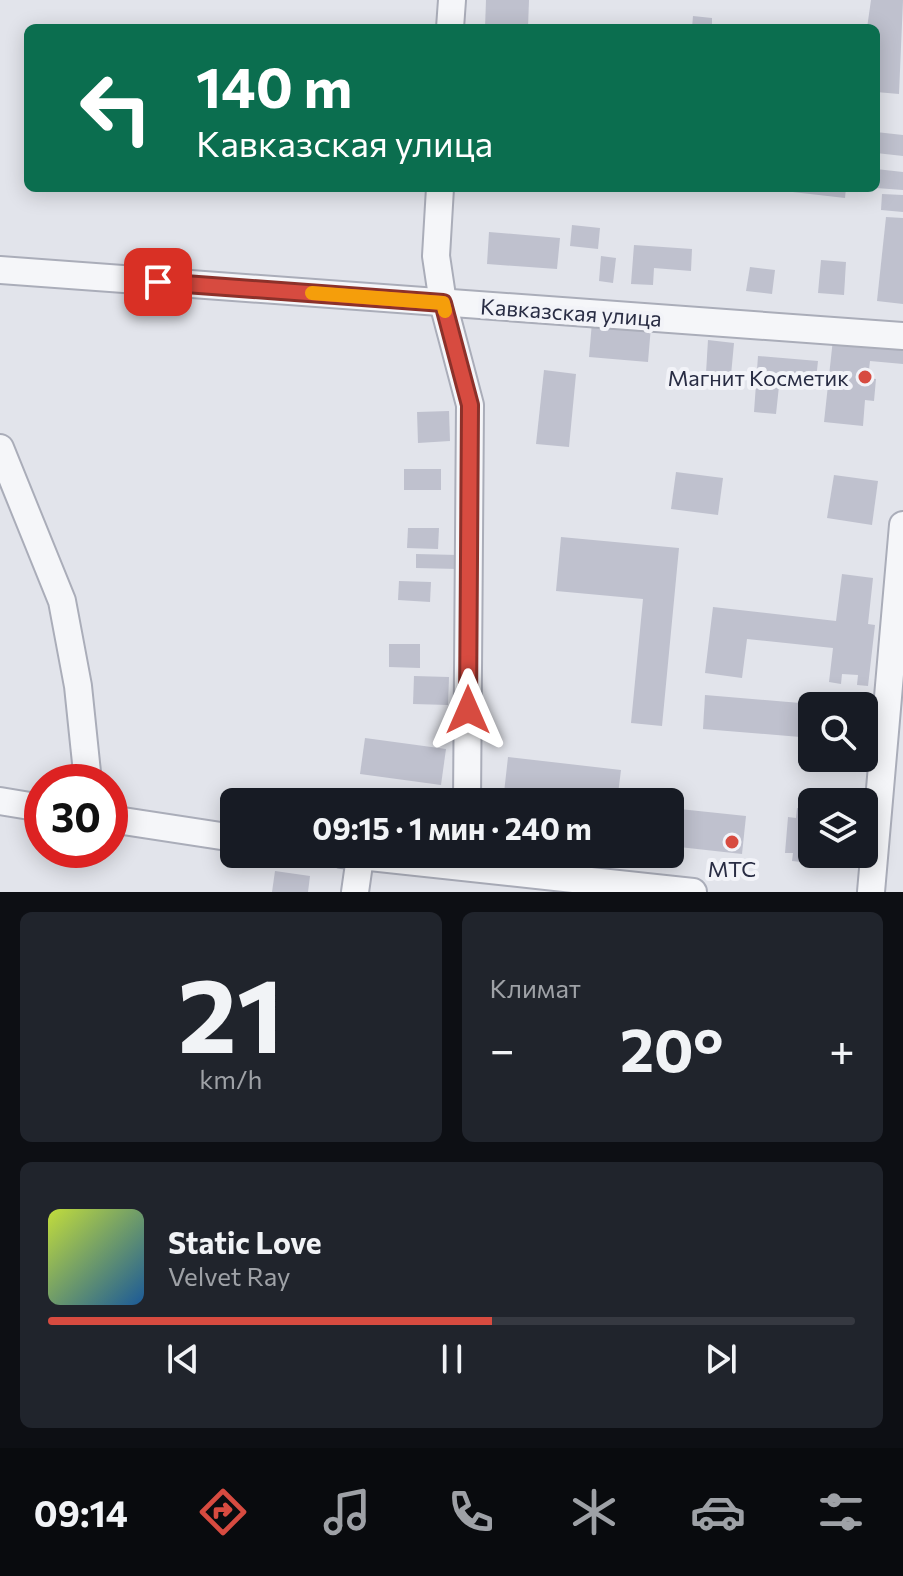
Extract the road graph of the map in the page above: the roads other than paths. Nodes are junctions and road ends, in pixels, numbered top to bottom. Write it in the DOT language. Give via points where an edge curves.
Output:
graph roads {
  1 [pos="452,0"];
  2 [pos="450,24"];
  3 [pos="440,192"];
  4 [pos="0,270"];
  5 [pos="443,303"];
  6 [pos="903,336"];
  7 [pos="0,448"];
  8 [pos="903,525"];
  9 [pos="86,764"];
  10 [pos="467,788"];
  11 [pos="0,801"];
  12 [pos="24,805"];
  13 [pos="128,822"];
  14 [pos="220,836"];
  15 [pos="352,868"];
  16 [pos="482,868"];
  17 [pos="512,882"];
  18 [pos="355,892"];
  19 [pos="693,892"];
  20 [pos="871,892"];
  1 -- 2 [label="street"];
  3 -- 5 [label="street" via="436,256"];
  4 -- 5 [label="street, Кавказская улица"];
  5 -- 6 [label="street, Кавказская улица"];
  5 -- 10 [label="street" via="470,405"];
  7 -- 9 [label="street" via="62,601"];
  8 -- 20 [label="street"];
  11 -- 12 [label="street"];
  13 -- 14 [label="street"];
  15 -- 18 [label="street"];
  16 -- 17 [label="street"];
  17 -- 19 [label="street"];
}
